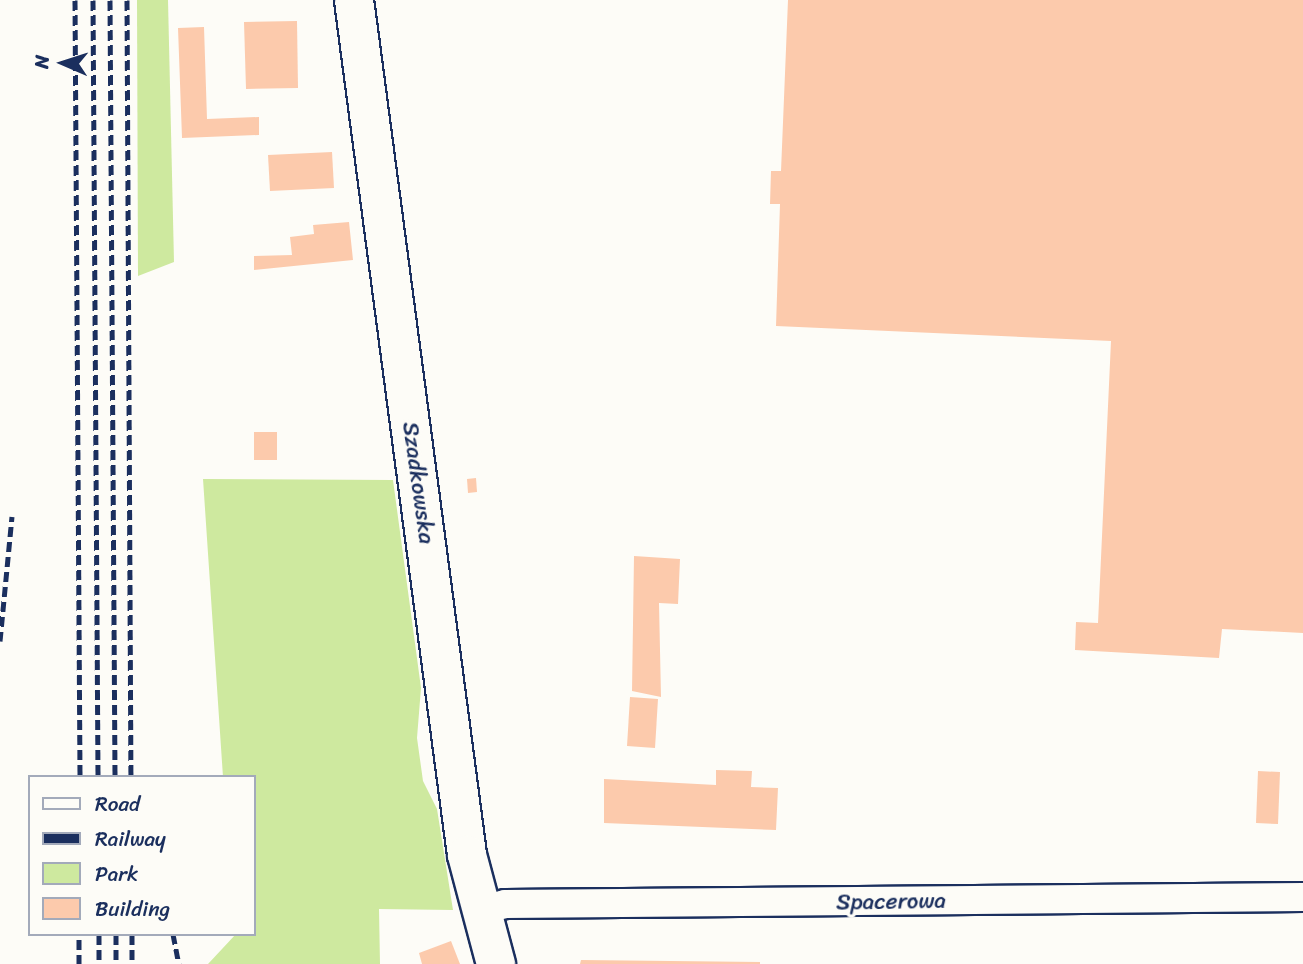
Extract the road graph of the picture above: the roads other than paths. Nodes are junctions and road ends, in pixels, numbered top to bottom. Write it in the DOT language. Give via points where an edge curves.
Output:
graph roads {
  1 [pos="354,0"];
  2 [pos="1303,897"];
  3 [pos="480,910"];
  4 [pos="496,964"];
  1 -- 3 [label="street, Szadkowska" via="454,764"];
  2 -- 3 [label="street, Spacerowa" via="505,904"];
  3 -- 4 [label="street, Szadkowska"];
}
